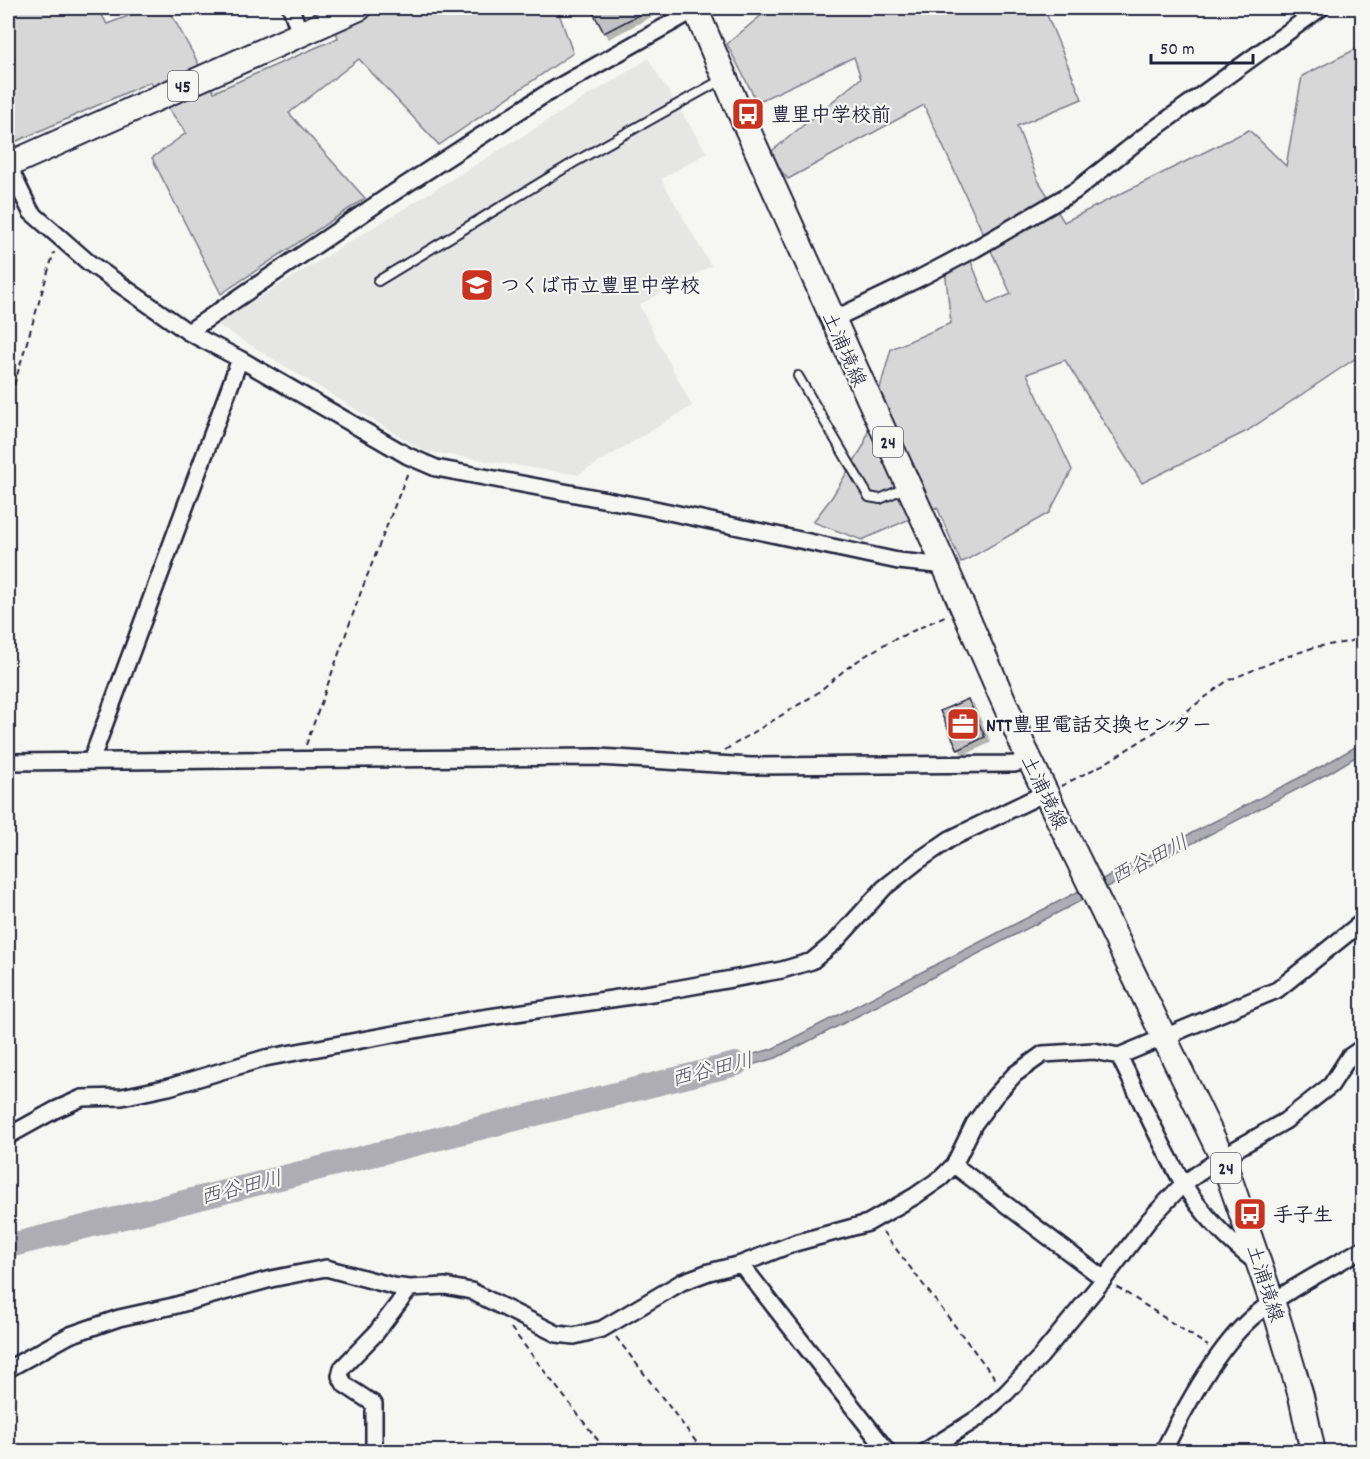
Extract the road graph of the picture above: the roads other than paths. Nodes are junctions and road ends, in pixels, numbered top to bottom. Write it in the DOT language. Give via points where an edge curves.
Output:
graph roads {
  1 [pos="291,8"];
  2 [pos="359,8"];
  3 [pos="695,8"];
  4 [pos="1321,8"];
  5 [pos="300,34"];
  6 [pos="725,78"];
  7 [pos="8,165"];
  8 [pos="378,282"];
  9 [pos="832,320"];
  10 [pos="188,332"];
  11 [pos="240,359"];
  12 [pos="798,376"];
  13 [pos="908,487"];
  14 [pos="943,562"];
  15 [pos="1030,760"];
  16 [pos="91,761"];
  17 [pos="8,762"];
  18 [pos="1045,793"];
  19 [pos="1362,922"];
  20 [pos="1165,1036"];
  21 [pos="1362,1048"];
  22 [pos="1119,1056"];
  23 [pos="8,1136"];
  24 [pos="1222,1157"];
  25 [pos="954,1165"];
  26 [pos="1183,1184"];
  27 [pos="1362,1249"];
  28 [pos="741,1264"];
  29 [pos="1260,1265"];
  30 [pos="1104,1279"];
  31 [pos="410,1288"];
  32 [pos="1273,1303"];
  33 [pos="8,1369"];
  34 [pos="374,1452"];
  35 [pos="888,1452"];
  36 [pos="924,1452"];
  37 [pos="1163,1452"];
  38 [pos="1313,1452"];
  1 -- 5 [label="street"];
  2 -- 5 [label="main road, 45"];
  3 -- 6 [label="main road, 土浦境線 / 24"];
  3 -- 10 [label="street" via="525,108"];
  4 -- 9 [label="street" via="1075,191 948,264"];
  5 -- 7 [label="main road, 45"];
  6 -- 8 [label="lane" via="573,163"];
  6 -- 9 [label="main road, 土浦境線 / 24"];
  7 -- 10 [label="street" via="32,212 59,238"];
  9 -- 13 [label="main road, 土浦境線 / 24"];
  10 -- 11 [label="street"];
  11 -- 14 [label="street" via="413,459 436,468 650,508 898,561 937,565"];
  11 -- 16 [label="street"];
  12 -- 13 [label="lane" via="869,497 880,500"];
  13 -- 14 [label="main road, 土浦境線 / 24"];
  14 -- 15 [label="main road, 土浦境線 / 24"];
  15 -- 16 [label="street" via="1002,764 751,766 598,757"];
  15 -- 18 [label="main road, 土浦境線 / 24"];
  16 -- 17 [label="street"];
  18 -- 20 [label="main road, 土浦境線 / 24"];
  18 -- 23 [label="street" via="950,839 918,861 884,888 836,941 812,961 659,992 469,1020 265,1058 168,1087 122,1097 82,1098"];
  19 -- 20 [label="street" via="1277,990"];
  20 -- 22 [label="street"];
  20 -- 24 [label="main road, 土浦境線 / 24"];
  21 -- 24 [label="street" via="1349,1057 1331,1085 1285,1121"];
  22 -- 25 [label="street" via="1094,1052 1043,1054 1015,1074 996,1096 974,1124"];
  22 -- 26 [label="street"];
  24 -- 26 [label="street"];
  24 -- 29 [label="main road, 土浦境線 / 24"];
  25 -- 28 [label="street" via="941,1178 874,1220"];
  25 -- 30 [label="street"];
  26 -- 29 [label="street" via="1211,1220"];
  26 -- 30 [label="street" via="1149,1220"];
  27 -- 32 [label="street"];
  28 -- 31 [label="street" via="682,1282 607,1326 574,1336 557,1334 471,1291 445,1286"];
  28 -- 35 [label="street"];
  29 -- 32 [label="main road, 土浦境線 / 24"];
  30 -- 36 [label="street" via="1006,1393 978,1418"];
  31 -- 33 [label="street" via="326,1268 271,1279 119,1318 70,1335"];
  31 -- 34 [label="street" via="376,1333 342,1368 340,1376 345,1385 374,1404"];
  32 -- 37 [label="street" via="1248,1321 1220,1354 1181,1414"];
  32 -- 38 [label="main road, 土浦境線 / 24"];
}
